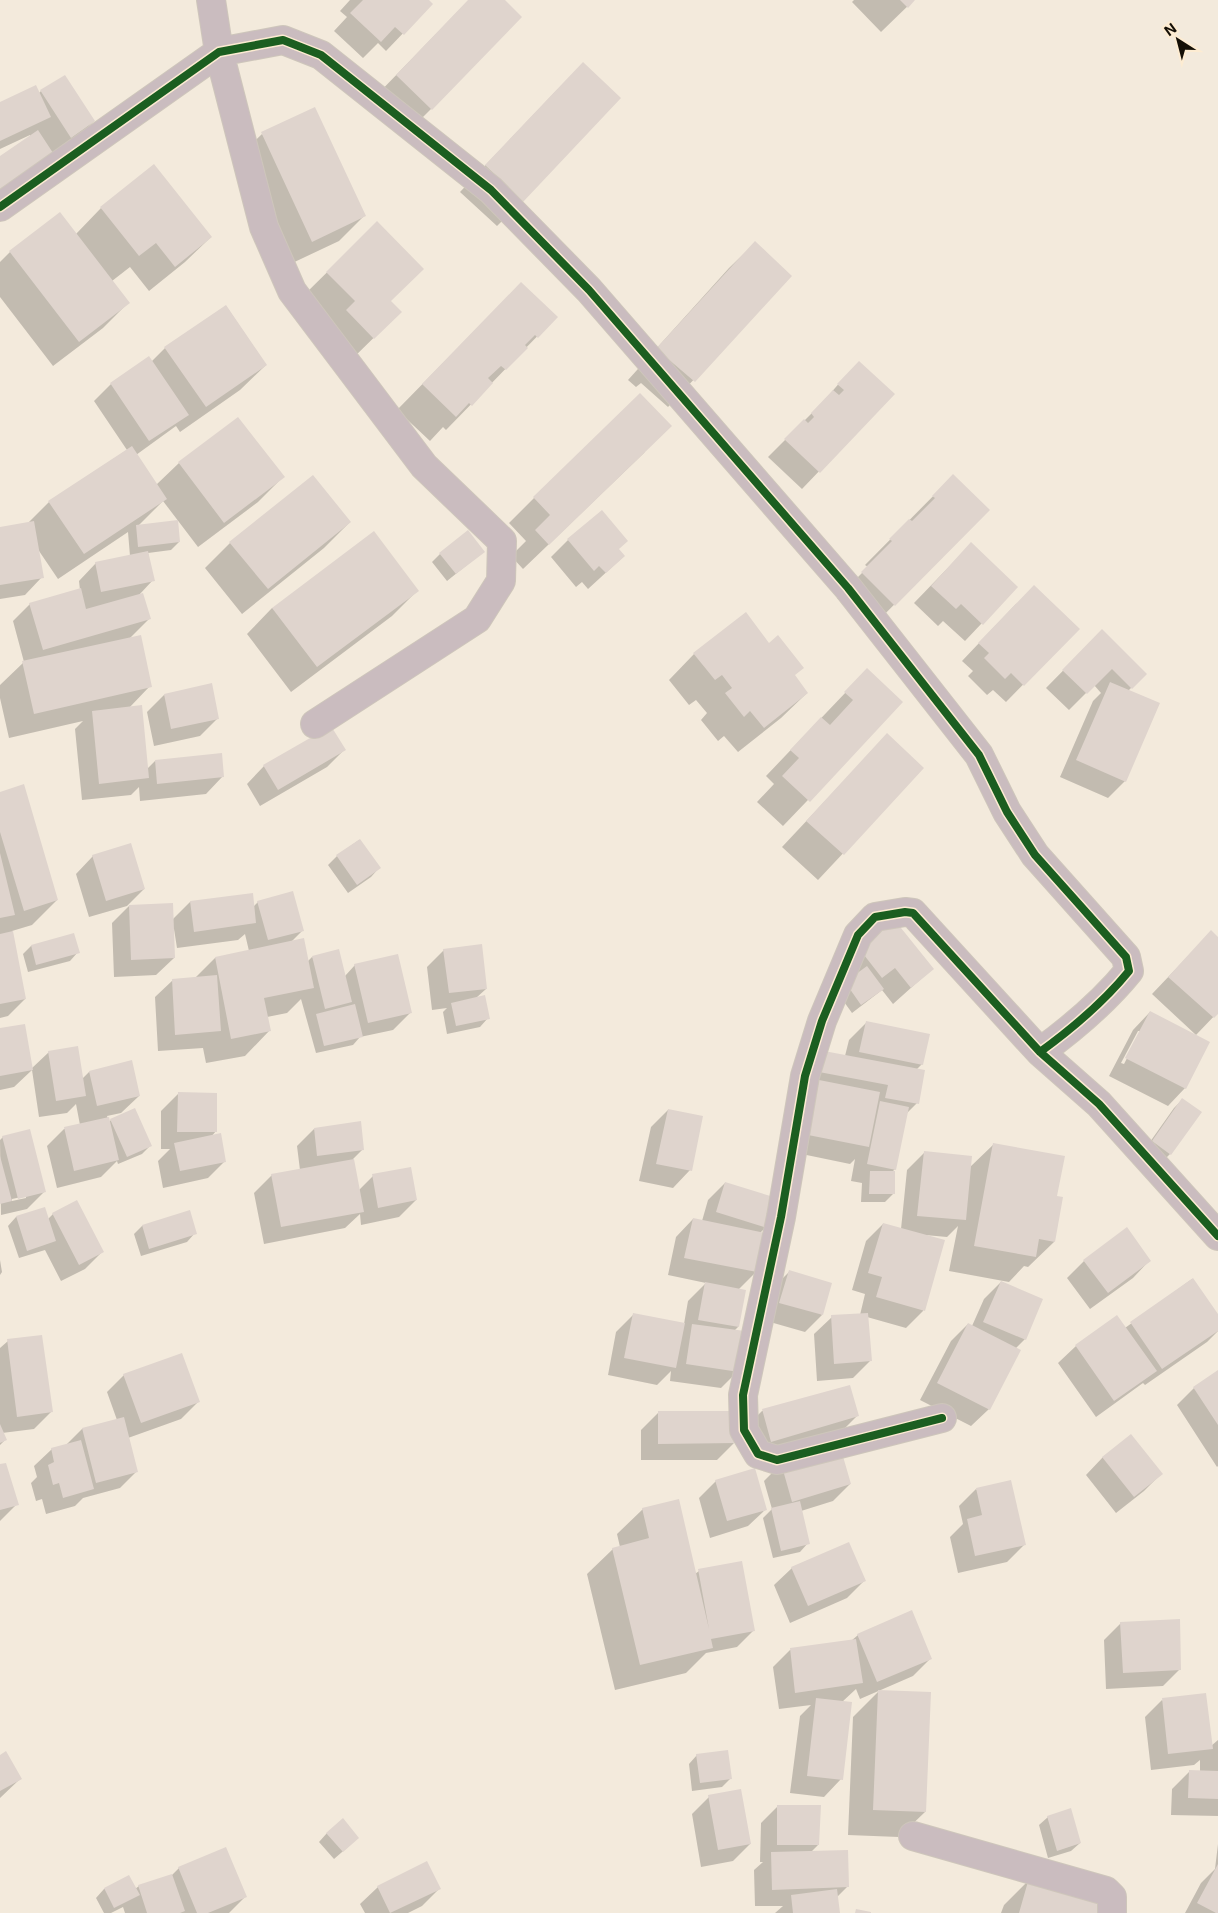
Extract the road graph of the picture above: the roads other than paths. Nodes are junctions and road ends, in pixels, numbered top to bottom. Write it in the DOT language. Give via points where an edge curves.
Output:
graph roads {
  1 [pos="211,0"];
  2 [pos="219,52"];
  3 [pos="0,207"];
  4 [pos="315,724"];
  5 [pos="1040,1052"];
  6 [pos="1218,1236"];
  7 [pos="942,1418"];
  8 [pos="913,1836"];
  9 [pos="1112,1913"];
  1 -- 2 [label="street"];
  2 -- 3 [label="street"];
  2 -- 4 [label="street" via="264,227 292,292 424,466 502,541 501,581 476,619"];
  2 -- 5 [label="street" via="283,40 321,55 491,190 589,290 848,588 979,756 1007,812 1035,855 1126,957 1129,971 1119,983 1077,1025"];
  5 -- 6 [label="street" via="1099,1104"];
  5 -- 7 [label="street" via="913,914 905,912 875,917 858,935 822,1020 804,1076 781,1216 743,1395 744,1430 758,1454 777,1460"];
  8 -- 9 [label="street" via="1106,1891 1112,1897"];
}
